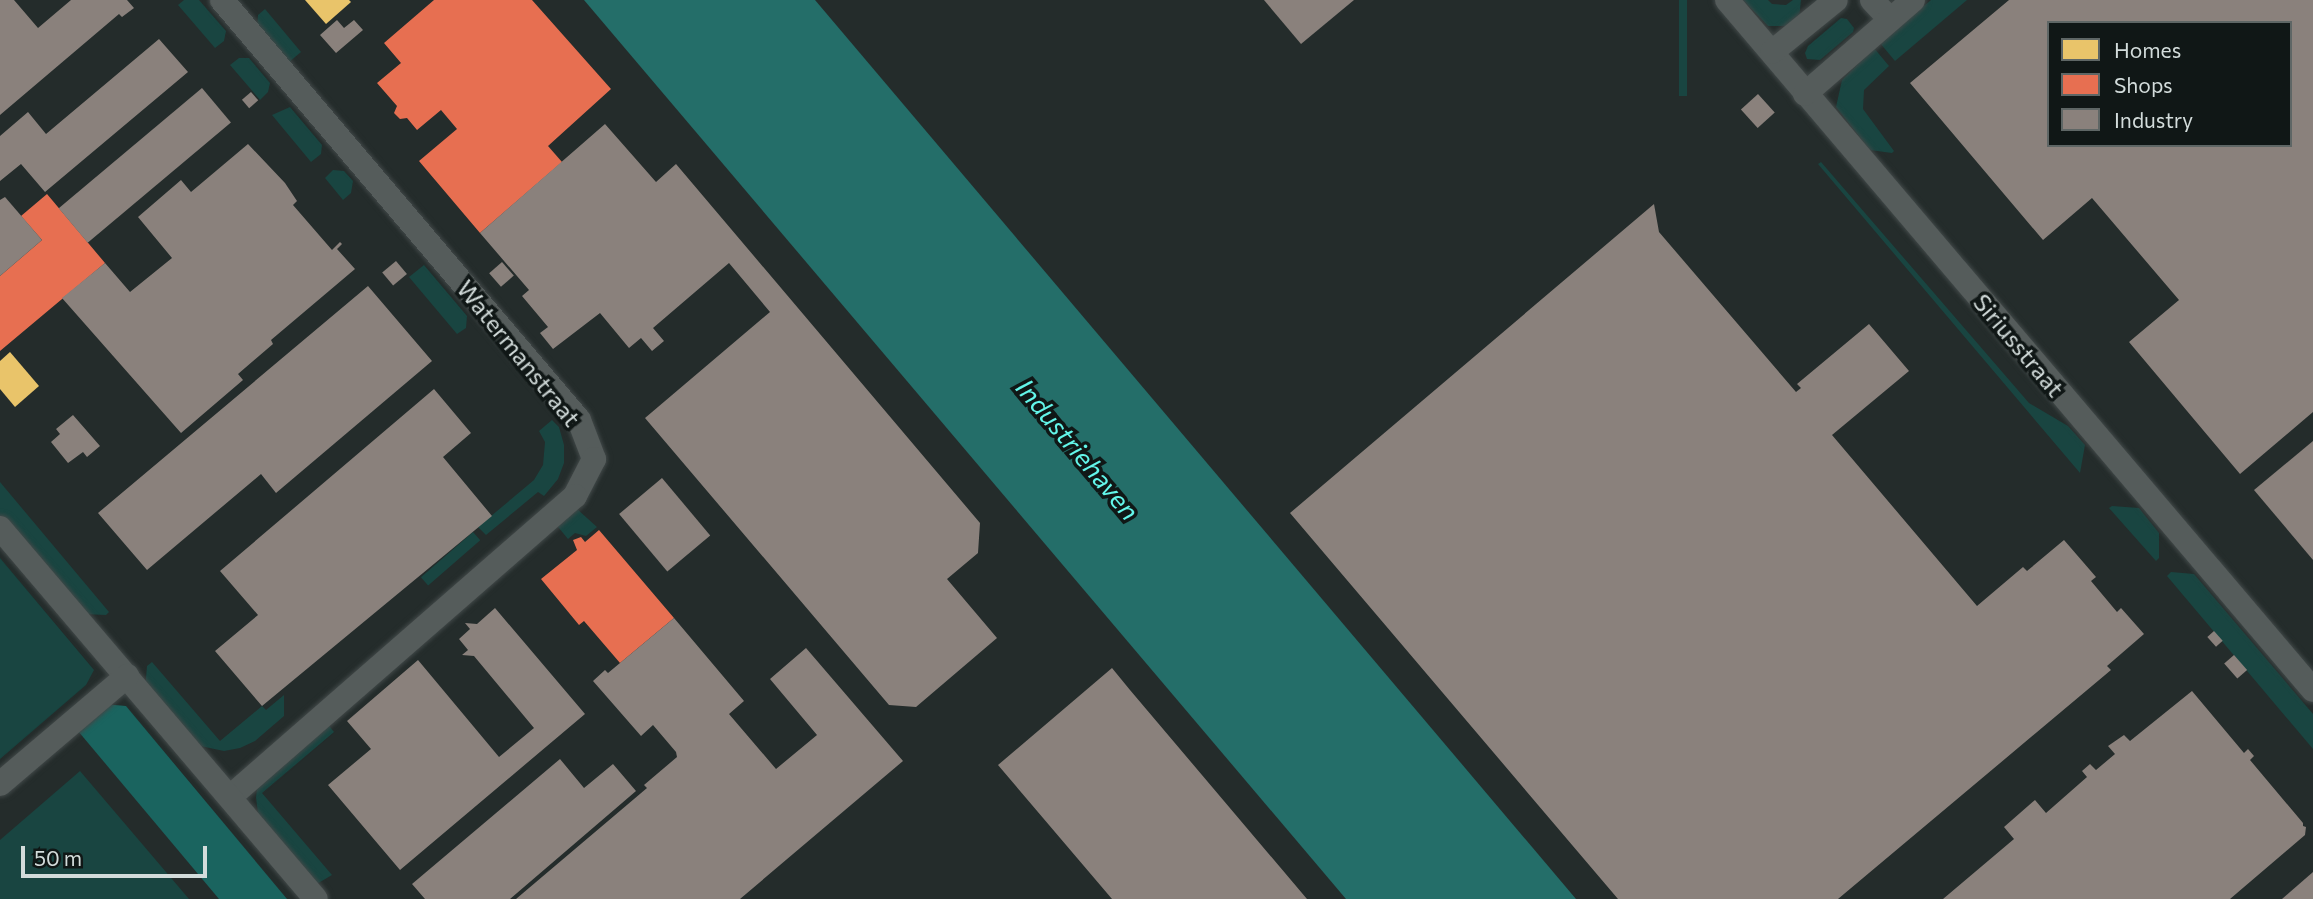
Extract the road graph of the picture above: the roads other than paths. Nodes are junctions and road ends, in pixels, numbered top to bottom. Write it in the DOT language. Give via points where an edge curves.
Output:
graph roads {
  1 [pos="222,0"];
  2 [pos="1727,0"];
  3 [pos="1836,0"];
  4 [pos="1872,0"];
  5 [pos="1913,0"];
  6 [pos="1891,19"];
  7 [pos="1772,52"];
  8 [pos="1805,94"];
  9 [pos="0,528"];
  10 [pos="127,676"];
  11 [pos="2313,690"];
  12 [pos="0,784"];
  13 [pos="231,796"];
  14 [pos="316,899"];
  1 -- 13 [label="street, Watermanstraat" via="579,420 594,459 575,496"];
  2 -- 7 [label="street, Siriusstraat"];
  3 -- 7 [label="street"];
  4 -- 6 [label="street"];
  5 -- 6 [label="street"];
  6 -- 8 [label="street"];
  7 -- 8 [label="street, Siriusstraat"];
  8 -- 11 [label="street, Siriusstraat"];
  9 -- 10 [label="street"];
  10 -- 12 [label="street"];
  10 -- 13 [label="street"];
  13 -- 14 [label="street"];
}
